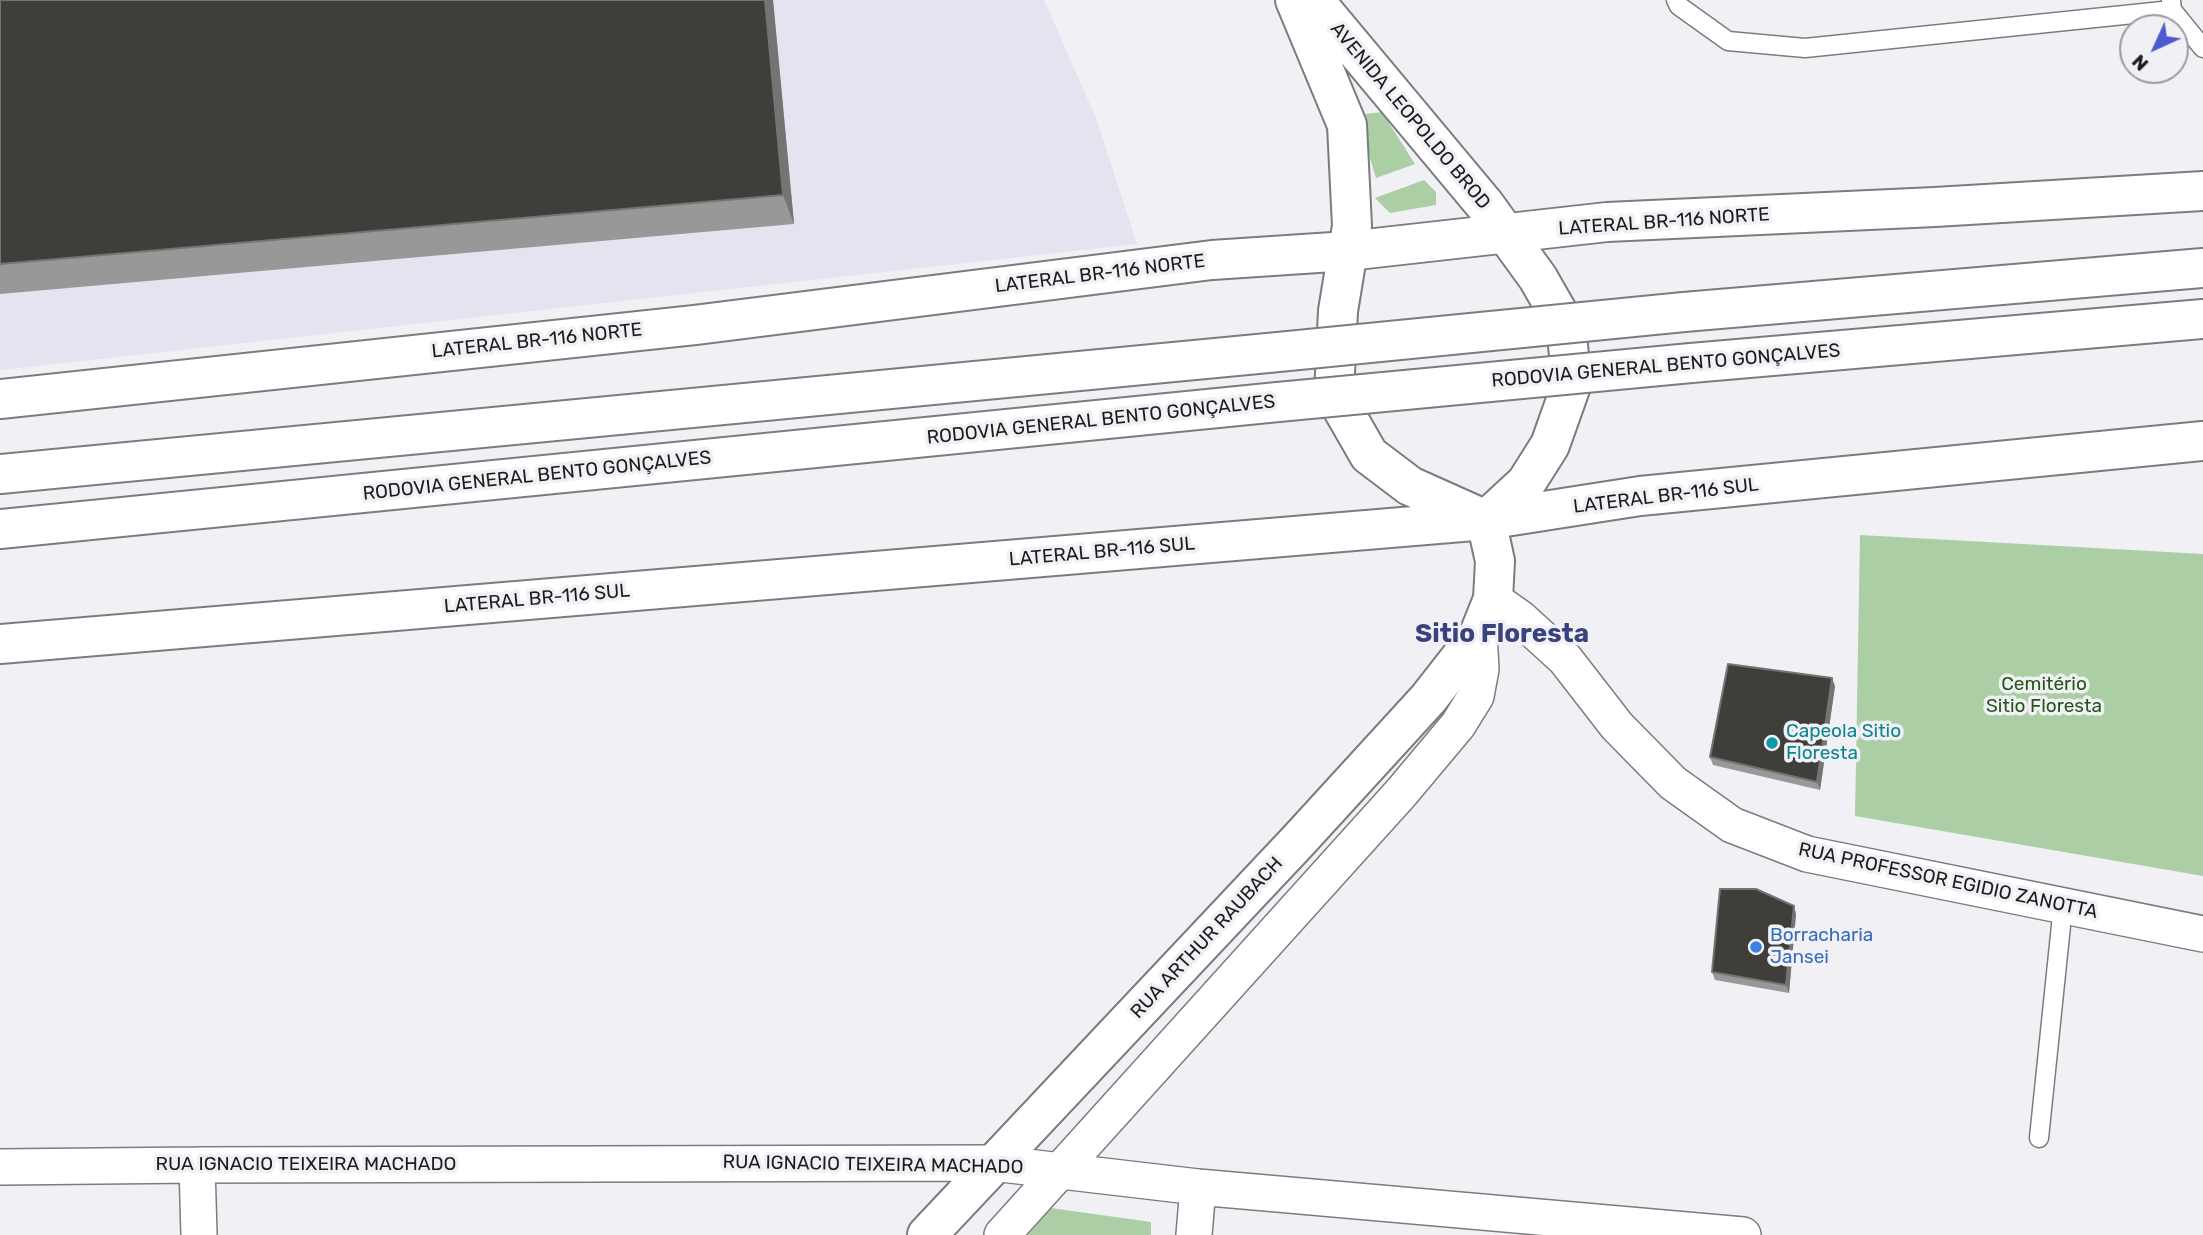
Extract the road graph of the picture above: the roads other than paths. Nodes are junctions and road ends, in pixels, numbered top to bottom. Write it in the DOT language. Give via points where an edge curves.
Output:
graph roads {
  1 [pos="1295,0"];
  2 [pos="1314,0"];
  3 [pos="1675,0"];
  4 [pos="2172,5"];
  5 [pos="2203,48"];
  6 [pos="2203,191"];
  7 [pos="1506,234"];
  8 [pos="1348,251"];
  9 [pos="2203,268"];
  10 [pos="2203,319"];
  11 [pos="0,398"];
  12 [pos="2203,441"];
  13 [pos="0,474"];
  14 [pos="1486,520"];
  15 [pos="0,529"];
  16 [pos="1493,599"];
  17 [pos="1479,634"];
  18 [pos="0,644"];
  19 [pos="2063,906"];
  20 [pos="2203,934"];
  21 [pos="2039,1138"];
  22 [pos="993,1163"];
  23 [pos="197,1164"];
  24 [pos="0,1167"];
  25 [pos="1062,1170"];
  26 [pos="1198,1186"];
  27 [pos="199,1235"];
  28 [pos="927,1235"];
  29 [pos="1002,1235"];
  30 [pos="1194,1235"];
  31 [pos="1743,1235"];
  1 -- 8 [label="main road, AVENIDA LEOPOLDO BROD" via="1347,125 1352,226"];
  2 -- 7 [label="main road, AVENIDA LEOPOLDO BROD"];
  3 -- 4 [label="lane" via="1728,41 1805,48"];
  4 -- 5 [label="lane"];
  6 -- 7 [label="main road, LATERAL BR-116 NORTE" via="1607,222"];
  7 -- 8 [label="main road, LATERAL BR-116 NORTE"];
  7 -- 14 [label="main road, AVENIDA LEOPOLDO BROD" via="1566,327 1572,383 1550,445 1526,483"];
  8 -- 11 [label="main road, LATERAL BR-116 NORTE" via="1212,260 695,325"];
  8 -- 14 [label="main road, AVENIDA LEOPOLDO BROD" via="1338,311 1334,394 1368,455 1410,486"];
  9 -- 13 [label="main road, bridge" via="1684,312"];
  10 -- 15 [label="main road, RODOVIA GENERAL BENTO GONÇALVES, bridge" via="1278,402"];
  12 -- 14 [label="main road, LATERAL BR-116 SUL" via="1640,496"];
  14 -- 16 [label="main road, RUA ARTHUR RAUBACH" via="1496,561"];
  14 -- 18 [label="main road, LATERAL BR-116 SUL"];
  16 -- 17 [label="main road, RUA ARTHUR RAUBACH"];
  16 -- 19 [label="street, RUA PROFESSOR EGIDIO ZANOTTA" via="1565,659 1617,726 1673,783 1732,825 1807,854"];
  17 -- 22 [label="main road, RUA ARTHUR RAUBACH" via="1428,699 1317,820"];
  17 -- 25 [label="street, RUA ARTHUR RAUBACH" via="1481,669 1476,696 1458,725"];
  19 -- 20 [label="street, RUA PROFESSOR EGIDIO ZANOTTA"];
  19 -- 21 [label="lane"];
  22 -- 23 [label="street, RUA IGNACIO TEIXEIRA MACHADO"];
  22 -- 25 [label="street, RUA IGNACIO TEIXEIRA MACHADO"];
  22 -- 28 [label="main road, RUA ARTHUR RAUBACH"];
  23 -- 24 [label="street, RUA IGNACIO TEIXEIRA MACHADO"];
  23 -- 27 [label="street"];
  25 -- 26 [label="street, RUA IGNACIO TEIXEIRA MACHADO"];
  25 -- 29 [label="street, RUA ARTHUR RAUBACH"];
  26 -- 30 [label="street"];
  26 -- 31 [label="street, RUA IGNACIO TEIXEIRA MACHADO"];
}
